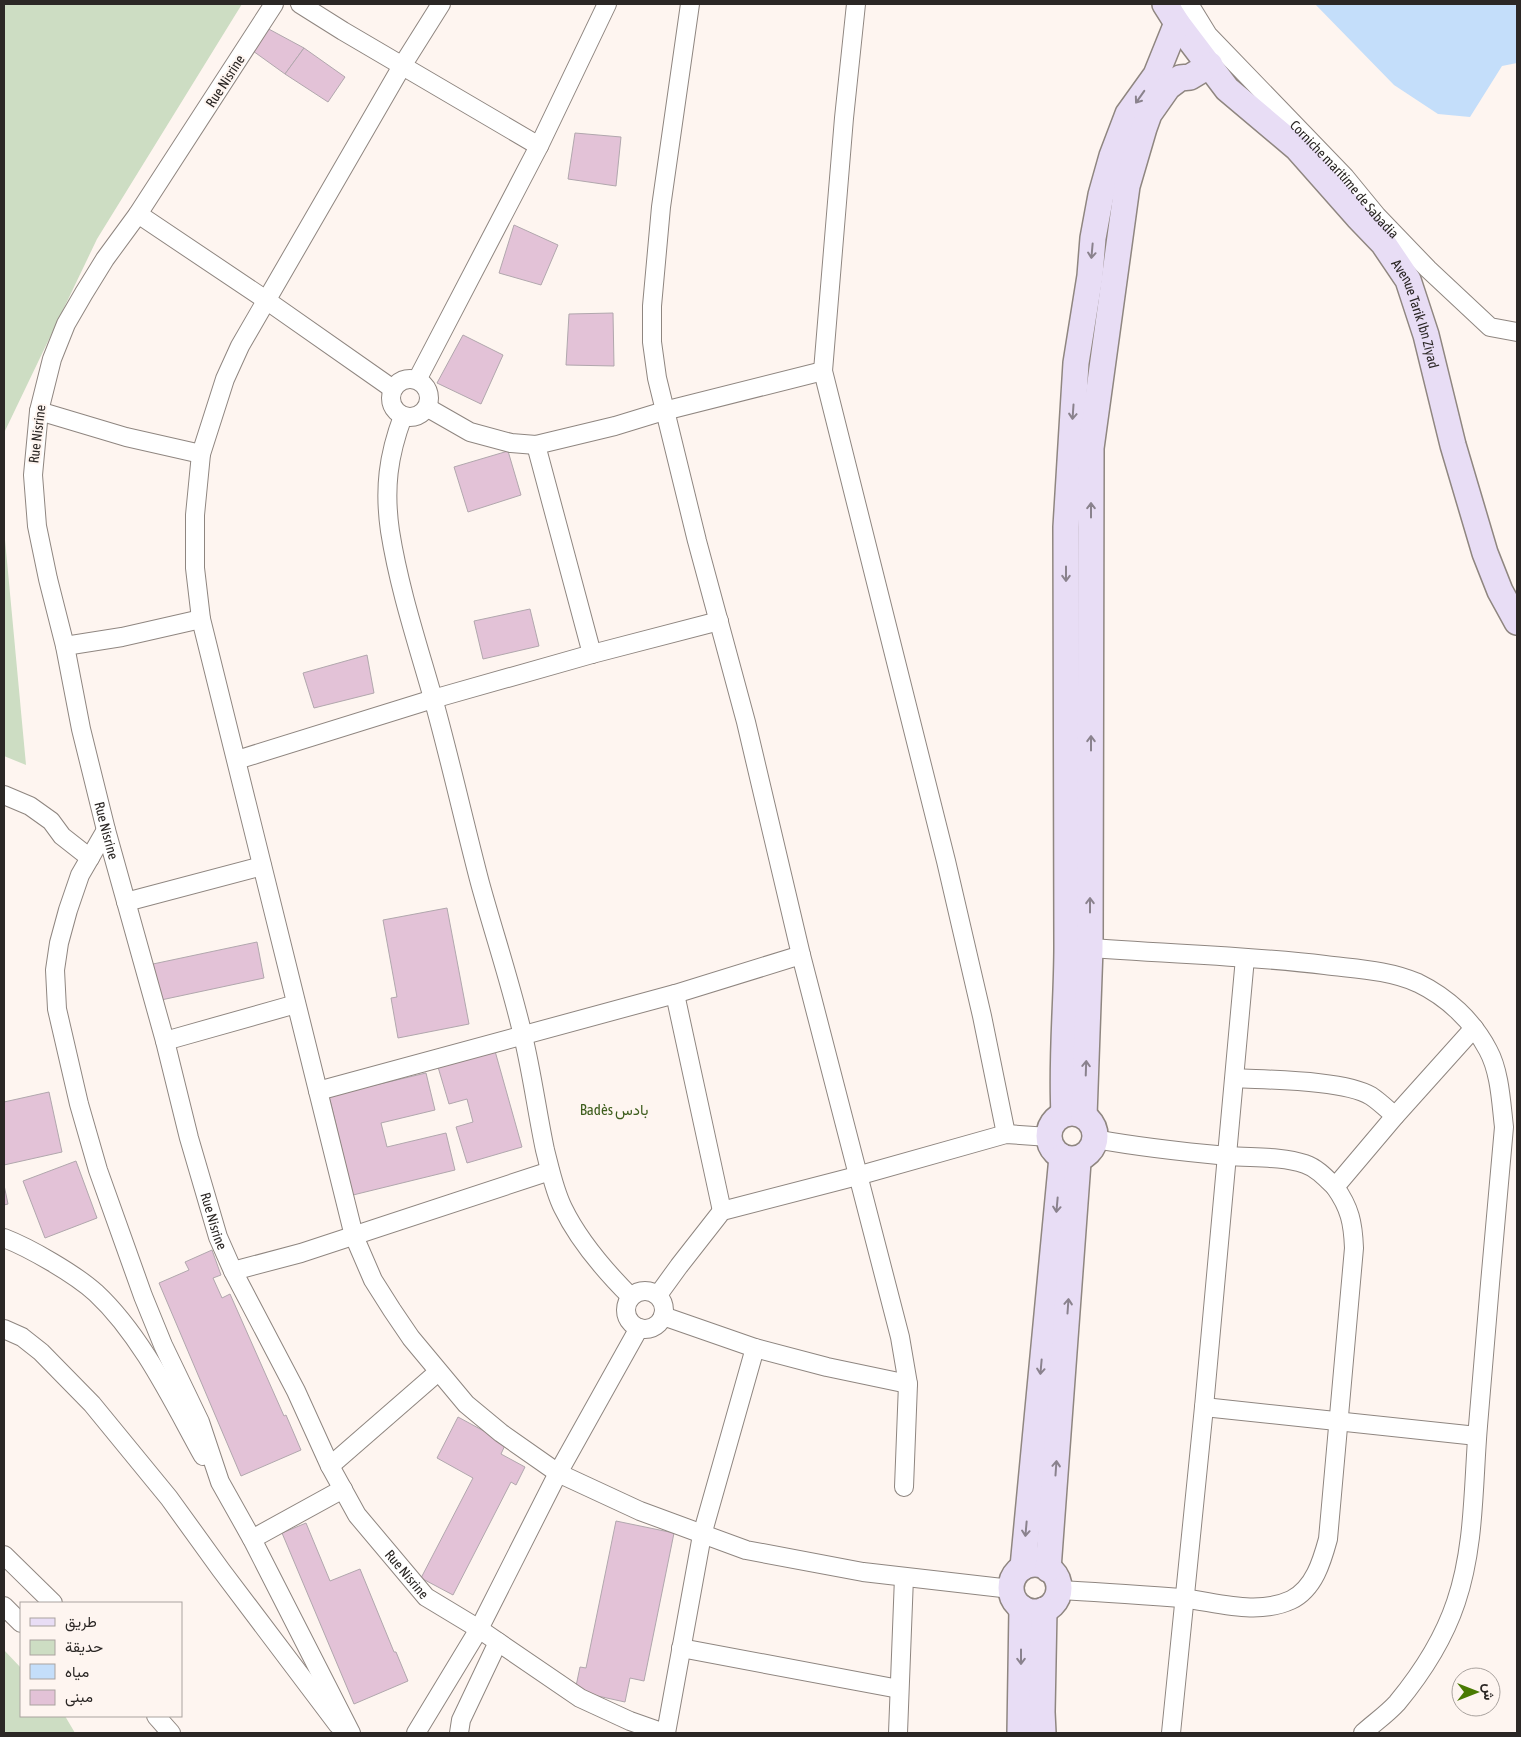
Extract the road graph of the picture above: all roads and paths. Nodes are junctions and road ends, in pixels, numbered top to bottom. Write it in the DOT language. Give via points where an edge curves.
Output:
graph roads {
  1 [pos="274,4"];
  2 [pos="300,4"];
  3 [pos="441,4"];
  4 [pos="607,4"];
  5 [pos="690,4"];
  6 [pos="856,4"];
  7 [pos="1177,10"];
  8 [pos="1210,65"];
  9 [pos="402,66"];
  10 [pos="539,146"];
  11 [pos="138,214"];
  12 [pos="266,300"];
  13 [pos="1517,332"];
  14 [pos="823,371"];
  15 [pos="417,380"];
  16 [pos="394,389"];
  17 [pos="428,408"];
  18 [pos="38,410"];
  19 [pos="664,411"];
  20 [pos="403,416"];
  21 [pos="536,445"];
  22 [pos="201,454"];
  23 [pos="201,619"];
  24 [pos="720,621"];
  25 [pos="1517,622"];
  26 [pos="65,646"];
  27 [pos="592,654"];
  28 [pos="433,699"];
  29 [pos="237,760"];
  30 [pos="4,795"];
  31 [pos="106,830"];
  32 [pos="90,858"];
  33 [pos="262,866"];
  34 [pos="126,902"];
  35 [pos="1079,947"];
  36 [pos="801,955"];
  37 [pos="1245,958"];
  38 [pos="675,994"];
  39 [pos="296,1004"];
  40 [pos="1474,1028"];
  41 [pos="523,1036"];
  42 [pos="165,1041"];
  43 [pos="1235,1078"];
  44 [pos="318,1091"];
  45 [pos="1074,1115"];
  46 [pos="1396,1116"];
  47 [pos="1006,1134"];
  48 [pos="1095,1139"];
  49 [pos="1063,1150"];
  50 [pos="1226,1156"];
  51 [pos="550,1171"];
  52 [pos="858,1176"];
  53 [pos="1335,1187"];
  54 [pos="722,1211"];
  55 [pos="354,1236"];
  56 [pos="4,1238"];
  57 [pos="233,1272"];
  58 [pos="658,1295"];
  59 [pos="631,1297"];
  60 [pos="663,1316"];
  61 [pos="4,1328"];
  62 [pos="639,1328"];
  63 [pos="755,1348"];
  64 [pos="438,1372"];
  65 [pos="908,1384"];
  66 [pos="1050,1395"];
  67 [pos="1204,1407"];
  68 [pos="1339,1422"];
  69 [pos="1477,1436"];
  70 [pos="330,1466"];
  71 [pos="558,1473"];
  72 [pos="220,1482"];
  73 [pos="904,1487"];
  74 [pos="343,1489"];
  75 [pos="702,1535"];
  76 [pos="252,1539"];
  77 [pos="4,1555"];
  78 [pos="1023,1567"];
  79 [pos="904,1577"];
  80 [pos="1053,1579"];
  81 [pos="1184,1599"];
  82 [pos="52,1602"];
  83 [pos="1025,1602"];
  84 [pos="4,1606"];
  85 [pos="20,1622"];
  86 [pos="479,1629"];
  87 [pos="498,1642"];
  88 [pos="682,1648"];
  89 [pos="899,1689"];
  90 [pos="157,1717"];
  91 [pos="171,1733"];
  92 [pos="344,1733"];
  93 [pos="352,1733"];
  94 [pos="416,1733"];
  95 [pos="459,1733"];
  96 [pos="665,1733"];
  97 [pos="898,1733"];
  98 [pos="1020,1733"];
  99 [pos="1043,1733"];
  100 [pos="1171,1733"];
  101 [pos="1363,1733"];
  1 -- 11 [label="street, Rue Nisrine"];
  2 -- 9 [label="street"];
  3 -- 9 [label="street"];
  4 -- 10 [label="street"];
  5 -- 19 [label="street" via="661,207 652,306 652,342"];
  6 -- 14 [label="street"];
  7 -- 8 [label="street, Avenue Tarik Ibn Ziyad"];
  7 -- 13 [label="street, Corniche maritime de Sabadia" via="1208,35 1345,177 1428,269 1490,327"];
  7 -- 35 [label="street, one-way" via="1156,75 1128,114 1112,156 1093,238 1076,363 1066,527"];
  8 -- 25 [label="street, Avenue Tarik Ibn Ziyad" via="1226,89 1297,148 1383,243 1408,280 1485,553"];
  35 -- 8 [label="street, one-way" via="1091,448 1127,186 1149,114 1168,87"];
  9 -- 10 [label="street"];
  9 -- 12 [label="street"];
  10 -- 15 [label="street"];
  11 -- 12 [label="street"];
  11 -- 18 [label="street, Rue Nisrine" via="105,259 66,324"];
  12 -- 16 [label="street"];
  12 -- 22 [label="street" via="225,379"];
  14 -- 19 [label="street"];
  14 -- 47 [label="street" via="946,861"];
  15 -- 16 [label="street" via="404,380"];
  15 -- 17 [label="street" via="430,394"];
  16 -- 20 [label="street" via="391,402"];
  17 -- 20 [label="street" via="418,416"];
  17 -- 21 [label="street" via="470,432 511,444"];
  18 -- 22 [label="street" via="126,437"];
  18 -- 26 [label="street, Rue Nisrine" via="33,475 38,526"];
  19 -- 21 [label="street"];
  19 -- 24 [label="street"];
  20 -- 28 [label="street" via="389,463 390,530 408,612"];
  21 -- 27 [label="street"];
  22 -- 23 [label="street" via="195,515 195,568"];
  23 -- 26 [label="street"];
  23 -- 29 [label="street"];
  24 -- 27 [label="street"];
  24 -- 36 [label="street"];
  26 -- 31 [label="street, Rue Nisrine"];
  27 -- 28 [label="street"];
  28 -- 29 [label="street"];
  28 -- 41 [label="street"];
  29 -- 33 [label="street"];
  30 -- 32 [label="street" via="30,806 51,821 62,836"];
  31 -- 32 [label="street"];
  31 -- 34 [label="street, Rue Nisrine"];
  32 -- 72 [label="street" via="80,875 57,952 55,987 63,1038 98,1170 143,1296 200,1422"];
  33 -- 34 [label="street"];
  33 -- 39 [label="street"];
  34 -- 42 [label="street, Rue Nisrine"];
  35 -- 37 [label="street"];
  35 -- 45 [label="street"];
  36 -- 38 [label="street"];
  36 -- 52 [label="street"];
  37 -- 40 [label="street" via="1390,974 1418,983 1437,994"];
  37 -- 43 [label="street"];
  38 -- 41 [label="street"];
  38 -- 54 [label="street"];
  39 -- 42 [label="street"];
  39 -- 44 [label="street"];
  40 -- 46 [label="street"];
  40 -- 69 [label="street" via="1489,1051 1496,1074 1504,1127"];
  41 -- 44 [label="street"];
  41 -- 51 [label="street"];
  42 -- 57 [label="street, Rue Nisrine" via="204,1190"];
  43 -- 46 [label="street" via="1350,1088 1371,1096"];
  43 -- 50 [label="street"];
  44 -- 55 [label="street"];
  45 -- 48 [label="street" via="1090,1122"];
  45 -- 49 [label="street" via="1056,1119 1050,1127"];
  46 -- 53 [label="street"];
  47 -- 49 [label="street"];
  47 -- 52 [label="street"];
  48 -- 49 [label="street" via="1089,1151"];
  48 -- 50 [label="street"];
  49 -- 66 [label="street"];
  50 -- 53 [label="street" via="1307,1164"];
  50 -- 67 [label="street"];
  51 -- 55 [label="street"];
  51 -- 59 [label="street" via="563,1207 578,1232 608,1274"];
  52 -- 54 [label="street"];
  52 -- 65 [label="street" via="900,1337"];
  53 -- 68 [label="street" via="1350,1212 1354,1248"];
  54 -- 58 [label="street"];
  55 -- 57 [label="street"];
  55 -- 64 [label="street" via="373,1280"];
  56 -- 72 [label="street" via="73,1276 96,1293 120,1320 144,1354"];
  57 -- 70 [label="street, Rue Nisrine" via="296,1391"];
  58 -- 59 [label="street" via="644,1290"];
  58 -- 60 [label="street" via="663,1301"];
  59 -- 62 [label="street" via="626,1311 632,1324"];
  60 -- 62 [label="street" via="653,1327"];
  60 -- 63 [label="street"];
  61 -- 92 [label="street" via="41,1352 92,1404 169,1498"];
  62 -- 71 [label="street"];
  63 -- 65 [label="street"];
  63 -- 75 [label="street"];
  64 -- 70 [label="street"];
  64 -- 71 [label="street" via="466,1404"];
  65 -- 73 [label="street"];
  66 -- 78 [label="street, one-way"];
  80 -- 66 [label="street, one-way"];
  67 -- 68 [label="street"];
  67 -- 81 [label="street"];
  68 -- 69 [label="street"];
  68 -- 81 [label="street" via="1328,1539 1314,1577 1304,1590 1292,1599 1259,1607"];
  69 -- 101 [label="street" via="1472,1523 1465,1572 1456,1603 1444,1632 1419,1674 1396,1704"];
  70 -- 74 [label="street, Rue Nisrine"];
  71 -- 75 [label="street"];
  71 -- 86 [label="street"];
  72 -- 76 [label="street"];
  74 -- 76 [label="street"];
  74 -- 86 [label="street, Rue Nisrine" via="357,1515 426,1597"];
  75 -- 79 [label="street" via="755,1552"];
  75 -- 88 [label="street"];
  76 -- 93 [label="street"];
  77 -- 82 [label="street"];
  78 -- 80 [label="street" via="1040,1565"];
  78 -- 83 [label="street" via="1012,1580"];
  79 -- 83 [label="street"];
  79 -- 89 [label="street"];
  80 -- 81 [label="street"];
  80 -- 83 [label="street" via="1054,1602"];
  81 -- 100 [label="street"];
  83 -- 98 [label="street, one-way"];
  83 -- 99 [label="street"];
  84 -- 85 [label="street"];
  86 -- 87 [label="street, Rue Nisrine"];
  86 -- 94 [label="street"];
  87 -- 95 [label="street" via="461,1720"];
  87 -- 96 [label="street, Rue Nisrine" via="580,1698"];
  88 -- 89 [label="street"];
  88 -- 96 [label="street"];
  89 -- 97 [label="street"];
  90 -- 91 [label="street"];
}
